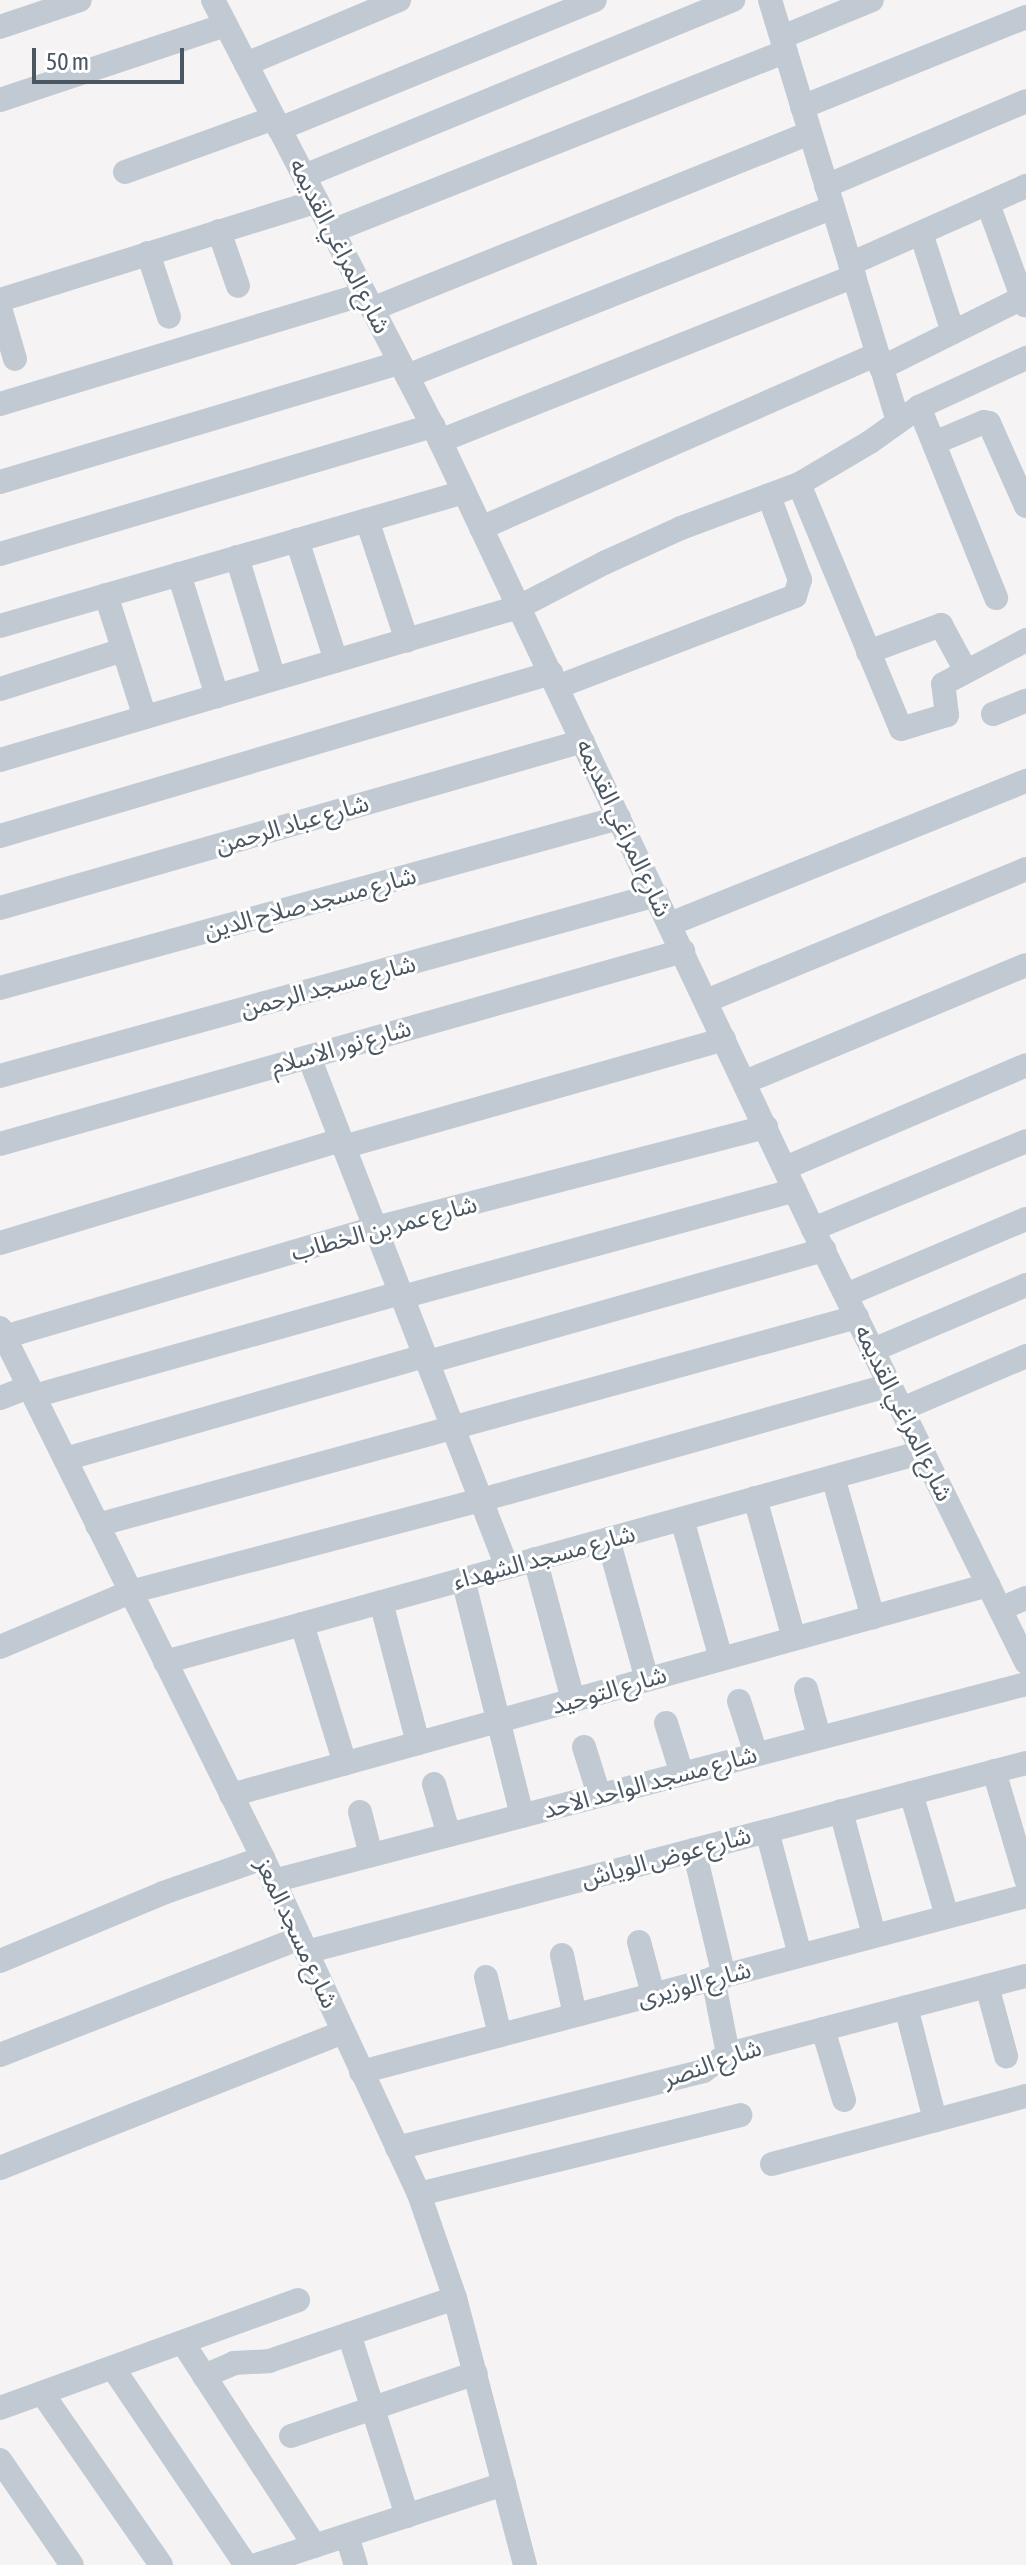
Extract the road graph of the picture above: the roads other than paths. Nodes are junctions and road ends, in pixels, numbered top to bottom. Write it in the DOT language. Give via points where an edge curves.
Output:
graph roads {
  1 [pos="80,0"];
  2 [pos="213,0"];
  3 [pos="399,0"];
  4 [pos="595,0"];
  5 [pos="733,0"];
  6 [pos="770,0"];
  7 [pos="872,0"];
  8 [pos="1026,17"];
  9 [pos="226,25"];
  10 [pos="0,27"];
  11 [pos="784,44"];
  12 [pos="246,64"];
  13 [pos="0,100"];
  14 [pos="1026,101"];
  15 [pos="802,107"];
  16 [pos="276,124"];
  17 [pos="810,133"];
  18 [pos="125,172"];
  19 [pos="304,176"];
  20 [pos="1026,186"];
  21 [pos="830,196"];
  22 [pos="317,201"];
  23 [pos="988,204"];
  24 [pos="219,231"];
  25 [pos="332,231"];
  26 [pos="921,233"];
  27 [pos="148,253"];
  28 [pos="852,270"];
  29 [pos="238,286"];
  30 [pos="0,300"];
  31 [pos="368,302"];
  32 [pos="1024,302"];
  33 [pos="0,308"];
  34 [pos="169,317"];
  35 [pos="953,332"];
  36 [pos="1026,358"];
  37 [pos="15,359"];
  38 [pos="879,361"];
  39 [pos="403,369"];
  40 [pos="0,404"];
  41 [pos="919,407"];
  42 [pos="898,420"];
  43 [pos="436,433"];
  44 [pos="934,443"];
  45 [pos="0,482"];
  46 [pos="799,484"];
  47 [pos="464,492"];
  48 [pos="769,496"];
  49 [pos="1026,506"];
  50 [pos="367,520"];
  51 [pos="481,528"];
  52 [pos="297,540"];
  53 [pos="0,554"];
  54 [pos="237,557"];
  55 [pos="179,574"];
  56 [pos="106,595"];
  57 [pos="996,598"];
  58 [pos="519,607"];
  59 [pos="0,626"];
  60 [pos="1026,640"];
  61 [pos="407,641"];
  62 [pos="123,650"];
  63 [pos="868,652"];
  64 [pos="336,661"];
  65 [pos="966,671"];
  66 [pos="274,679"];
  67 [pos="554,680"];
  68 [pos="0,689"];
  69 [pos="217,696"];
  70 [pos="1026,701"];
  71 [pos="993,714"];
  72 [pos="145,717"];
  73 [pos="583,741"];
  74 [pos="0,760"];
  75 [pos="1026,781"];
  76 [pos="619,818"];
  77 [pos="0,836"];
  78 [pos="1026,869"];
  79 [pos="656,895"];
  80 [pos="0,908"];
  81 [pos="670,924"];
  82 [pos="683,951"];
  83 [pos="1026,965"];
  84 [pos="0,988"];
  85 [pos="706,1001"];
  86 [pos="724,1039"];
  87 [pos="309,1057"];
  88 [pos="1026,1065"];
  89 [pos="0,1076"];
  90 [pos="745,1082"];
  91 [pos="766,1127"];
  92 [pos="1026,1141"];
  93 [pos="342,1143"];
  94 [pos="0,1144"];
  95 [pos="790,1179"];
  96 [pos="1026,1219"];
  97 [pos="375,1228"];
  98 [pos="819,1239"];
  99 [pos="0,1243"];
  100 [pos="1026,1285"];
  101 [pos="401,1295"];
  102 [pos="852,1306"];
  103 [pos="2,1333"];
  104 [pos="873,1350"];
  105 [pos="1026,1356"];
  106 [pos="426,1359"];
  107 [pos="890,1385"];
  108 [pos="31,1392"];
  109 [pos="0,1398"];
  110 [pos="902,1409"];
  111 [pos="454,1429"];
  112 [pos="923,1452"];
  113 [pos="65,1459"];
  114 [pos="833,1477"];
  115 [pos="755,1498"];
  116 [pos="481,1500"];
  117 [pos="682,1519"];
  118 [pos="97,1525"];
  119 [pos="608,1539"];
  120 [pos="535,1559"];
  121 [pos="507,1567"];
  122 [pos="463,1579"];
  123 [pos="988,1585"];
  124 [pos="130,1592"];
  125 [pos="1026,1598"];
  126 [pos="381,1602"];
  127 [pos="1000,1609"];
  128 [pos="873,1617"];
  129 [pos="302,1624"];
  130 [pos="794,1639"];
  131 [pos="0,1647"];
  132 [pos="721,1659"];
  133 [pos="165,1662"];
  134 [pos="1026,1662"];
  135 [pos="647,1680"];
  136 [pos="1026,1684"];
  137 [pos="806,1689"];
  138 [pos="573,1700"];
  139 [pos="739,1701"];
  140 [pos="498,1721"];
  141 [pos="666,1723"];
  142 [pos="819,1737"];
  143 [pos="418,1743"];
  144 [pos="584,1747"];
  145 [pos="756,1754"];
  146 [pos="1026,1763"];
  147 [pos="345,1764"];
  148 [pos="994,1771"];
  149 [pos="682,1774"];
  150 [pos="434,1784"];
  151 [pos="911,1793"];
  152 [pos="231,1795"];
  153 [pos="599,1795"];
  154 [pos="841,1811"];
  155 [pos="360,1812"];
  156 [pos="522,1816"];
  157 [pos="767,1831"];
  158 [pos="449,1835"];
  159 [pos="694,1850"];
  160 [pos="371,1855"];
  161 [pos="263,1858"];
  162 [pos="1026,1879"];
  163 [pos="273,1881"];
  164 [pos="1026,1896"];
  165 [pos="947,1916"];
  166 [pos="874,1935"];
  167 [pos="639,1942"];
  168 [pos="303,1945"];
  169 [pos="562,1955"];
  170 [pos="800,1955"];
  171 [pos="0,1961"];
  172 [pos="1026,1976"];
  173 [pos="486,1977"];
  174 [pos="718,1977"];
  175 [pos="987,1986"];
  176 [pos="653,1994"];
  177 [pos="906,2007"];
  178 [pos="575,2015"];
  179 [pos="823,2029"];
  180 [pos="343,2032"];
  181 [pos="500,2035"];
  182 [pos="728,2054"];
  183 [pos="0,2055"];
  184 [pos="1006,2056"];
  185 [pos="361,2072"];
  186 [pos="1026,2096"];
  187 [pos="844,2100"];
  188 [pos="740,2115"];
  189 [pos="935,2120"];
  190 [pos="397,2148"];
  191 [pos="772,2164"];
  192 [pos="0,2168"];
  193 [pos="419,2194"];
  194 [pos="455,2298"];
  195 [pos="298,2300"];
  196 [pos="349,2334"];
  197 [pos="183,2343"];
  198 [pos="113,2368"];
  199 [pos="476,2373"];
  200 [pos="204,2376"];
  201 [pos="42,2393"];
  202 [pos="0,2408"];
  203 [pos="372,2408"];
  204 [pos="291,2436"];
  205 [pos="0,2460"];
  206 [pos="504,2484"];
  207 [pos="407,2516"];
  208 [pos="347,2536"];
  209 [pos="315,2546"];
  210 [pos="72,2565"];
  211 [pos="161,2565"];
  212 [pos="246,2565"];
  213 [pos="256,2565"];
  214 [pos="356,2565"];
  215 [pos="525,2565"];
  1 -- 10 [label="street"];
  2 -- 9 [label="street, شارع المراغي القديمه"];
  3 -- 12 [label="street"];
  4 -- 16 [label="street"];
  5 -- 19 [label="street"];
  6 -- 11 [label="street"];
  7 -- 11 [label="street"];
  8 -- 15 [label="street"];
  9 -- 12 [label="street, شارع المراغي القديمه"];
  9 -- 13 [label="street"];
  11 -- 15 [label="street"];
  11 -- 25 [label="street"];
  12 -- 16 [label="street, شارع المراغي القديمه"];
  14 -- 21 [label="street"];
  15 -- 17 [label="street"];
  16 -- 18 [label="street"];
  16 -- 19 [label="street, شارع المراغي القديمه"];
  17 -- 21 [label="street"];
  17 -- 31 [label="street"];
  19 -- 22 [label="street, شارع المراغي القديمه"];
  20 -- 23 [label="street"];
  21 -- 28 [label="street"];
  21 -- 39 [label="street"];
  22 -- 24 [label="street"];
  22 -- 25 [label="street, شارع المراغي القديمه"];
  23 -- 26 [label="street"];
  23 -- 32 [label="street"];
  24 -- 27 [label="street"];
  24 -- 29 [label="street"];
  25 -- 31 [label="street, شارع المراغي القديمه"];
  26 -- 28 [label="street"];
  26 -- 35 [label="street"];
  27 -- 30 [label="street"];
  27 -- 34 [label="street"];
  28 -- 38 [label="street"];
  28 -- 43 [label="street"];
  31 -- 39 [label="street, شارع المراغي القديمه"];
  31 -- 40 [label="street"];
  32 -- 35 [label="street"];
  33 -- 37 [label="street"];
  35 -- 38 [label="street"];
  36 -- 41 [label="street"];
  38 -- 42 [label="street"];
  38 -- 51 [label="street"];
  39 -- 43 [label="street, شارع المراغي القديمه"];
  39 -- 45 [label="street"];
  41 -- 42 [label="street"];
  41 -- 44 [label="street"];
  42 -- 46 [label="street"];
  43 -- 47 [label="street, شارع المراغي القديمه"];
  43 -- 53 [label="street"];
  44 -- 49 [label="street" via="989,423"];
  44 -- 57 [label="street"];
  46 -- 48 [label="street"];
  46 -- 63 [label="street"];
  47 -- 50 [label="street"];
  47 -- 51 [label="street, شارع المراغي القديمه"];
  48 -- 58 [label="street" via="642,545"];
  48 -- 67 [label="street" via="800,580 795,596"];
  50 -- 52 [label="street"];
  50 -- 61 [label="street"];
  51 -- 58 [label="street, شارع المراغي القديمه"];
  52 -- 54 [label="street"];
  52 -- 64 [label="street"];
  54 -- 55 [label="street"];
  54 -- 66 [label="street"];
  55 -- 56 [label="street"];
  55 -- 69 [label="street"];
  56 -- 59 [label="street"];
  56 -- 62 [label="street"];
  58 -- 61 [label="street"];
  58 -- 67 [label="street, شارع المراغي القديمه"];
  60 -- 65 [label="street"];
  61 -- 64 [label="street"];
  62 -- 68 [label="street"];
  62 -- 72 [label="street"];
  63 -- 65 [label="street" via="939,624"];
  63 -- 65 [label="street" via="897,725 906,730 947,715 942,685"];
  64 -- 66 [label="street"];
  66 -- 69 [label="street"];
  67 -- 73 [label="street, شارع المراغي القديمه"];
  67 -- 77 [label="street"];
  69 -- 72 [label="street"];
  70 -- 71 [label="street"];
  72 -- 74 [label="street"];
  73 -- 76 [label="street, شارع المراغي القديمه"];
  73 -- 80 [label="street, شارع عباد الرحمن"];
  75 -- 81 [label="street"];
  76 -- 79 [label="street, شارع المراغي القديمه"];
  76 -- 84 [label="street, شارع مسجد صلاح الدين"];
  78 -- 85 [label="street"];
  79 -- 81 [label="street, شارع المراغي القديمه"];
  79 -- 89 [label="street, شارع مسجد الرحمن"];
  81 -- 82 [label="street, شارع المراغي القديمه"];
  82 -- 85 [label="street, شارع المراغي القديمه"];
  82 -- 87 [label="street, شارع نور الاسلام"];
  83 -- 90 [label="street"];
  85 -- 86 [label="street, شارع المراغي القديمه"];
  86 -- 90 [label="street, شارع المراغي القديمه"];
  86 -- 93 [label="street"];
  87 -- 93 [label="street"];
  87 -- 94 [label="street, شارع نور الاسلام"];
  88 -- 95 [label="street"];
  90 -- 91 [label="street, شارع المراغي القديمه"];
  91 -- 95 [label="street, شارع المراغي القديمه"];
  91 -- 97 [label="street, شارع عمر بن الخطاب"];
  92 -- 98 [label="street"];
  93 -- 97 [label="street"];
  93 -- 99 [label="street"];
  95 -- 98 [label="street, شارع المراغي القديمه"];
  95 -- 101 [label="street"];
  96 -- 102 [label="street"];
  97 -- 101 [label="street"];
  97 -- 103 [label="street, شارع عمر بن الخطاب"];
  98 -- 102 [label="street, شارع المراغي القديمه"];
  98 -- 106 [label="street"];
  100 -- 104 [label="street"];
  101 -- 106 [label="street"];
  101 -- 108 [label="street"];
  102 -- 104 [label="street, شارع المراغي القديمه"];
  102 -- 111 [label="street"];
  103 -- 108 [label="street, شارع مسجد المعز"];
  104 -- 107 [label="street, شارع المراغي القديمه"];
  105 -- 110 [label="street"];
  106 -- 111 [label="street"];
  106 -- 113 [label="street"];
  107 -- 110 [label="street, شارع المراغي القديمه"];
  107 -- 116 [label="street"];
  108 -- 109 [label="street"];
  108 -- 113 [label="street, شارع مسجد المعز"];
  110 -- 112 [label="street, شارع المراغي القديمه"];
  111 -- 116 [label="street"];
  111 -- 118 [label="street"];
  112 -- 114 [label="street, شارع مسجد الشهداء"];
  112 -- 123 [label="street, شارع المراغي القديمه"];
  113 -- 118 [label="street, شارع مسجد المعز"];
  114 -- 115 [label="street, شارع مسجد الشهداء"];
  114 -- 128 [label="street"];
  115 -- 117 [label="street, شارع مسجد الشهداء"];
  115 -- 130 [label="street"];
  116 -- 121 [label="street"];
  116 -- 124 [label="street"];
  117 -- 119 [label="street, شارع مسجد الشهداء"];
  117 -- 132 [label="street"];
  118 -- 124 [label="street, شارع مسجد المعز"];
  119 -- 120 [label="street, شارع مسجد الشهداء"];
  119 -- 135 [label="street"];
  120 -- 121 [label="street, شارع مسجد الشهداء"];
  120 -- 138 [label="street"];
  121 -- 122 [label="street, شارع مسجد الشهداء"];
  122 -- 126 [label="street, شارع مسجد الشهداء"];
  122 -- 140 [label="street"];
  123 -- 127 [label="street, شارع المراغي القديمه"];
  123 -- 128 [label="street, شارع التوحيد"];
  124 -- 131 [label="street"];
  124 -- 133 [label="street, شارع مسجد المعز"];
  125 -- 127 [label="street"];
  126 -- 129 [label="street, شارع مسجد الشهداء"];
  126 -- 143 [label="street"];
  127 -- 134 [label="street, شارع المراغي القديمه"];
  128 -- 130 [label="street, شارع التوحيد"];
  129 -- 133 [label="street, شارع مسجد الشهداء"];
  129 -- 147 [label="street"];
  130 -- 132 [label="street, شارع التوحيد"];
  132 -- 135 [label="street, شارع التوحيد"];
  133 -- 152 [label="street, شارع مسجد المعز"];
  135 -- 138 [label="street, شارع التوحيد"];
  136 -- 142 [label="street, شارع مسجد الواحد الاحد"];
  137 -- 142 [label="street"];
  138 -- 140 [label="street, شارع التوحيد"];
  139 -- 145 [label="street"];
  140 -- 143 [label="street, شارع التوحيد"];
  140 -- 156 [label="street"];
  141 -- 149 [label="street"];
  142 -- 145 [label="street, شارع مسجد الواحد الاحد"];
  143 -- 147 [label="street, شارع التوحيد"];
  144 -- 153 [label="street"];
  145 -- 149 [label="street, شارع مسجد الواحد الاحد"];
  146 -- 148 [label="street, شارع عوض الوياش"];
  147 -- 152 [label="street, شارع التوحيد"];
  148 -- 151 [label="street, شارع عوض الوياش"];
  148 -- 162 [label="street"];
  149 -- 153 [label="street, شارع مسجد الواحد الاحد"];
  150 -- 158 [label="street"];
  151 -- 154 [label="street, شارع عوض الوياش"];
  151 -- 165 [label="street"];
  152 -- 161 [label="street, شارع مسجد المعز"];
  153 -- 156 [label="street, شارع مسجد الواحد الاحد"];
  154 -- 157 [label="street, شارع عوض الوياش"];
  154 -- 166 [label="street"];
  155 -- 160 [label="street"];
  156 -- 158 [label="street, شارع مسجد الواحد الاحد"];
  157 -- 159 [label="street, شارع عوض الوياش"];
  157 -- 170 [label="street"];
  158 -- 160 [label="street, شارع مسجد الواحد الاحد"];
  159 -- 168 [label="street, شارع عوض الوياش"];
  159 -- 174 [label="street"];
  160 -- 163 [label="street, شارع مسجد الواحد الاحد"];
  161 -- 163 [label="street, شارع مسجد المعز"];
  161 -- 171 [label="street"];
  163 -- 168 [label="street, شارع مسجد المعز"];
  164 -- 165 [label="street, شارع الوزيرى"];
  165 -- 166 [label="street, شارع الوزيرى"];
  166 -- 170 [label="street, شارع الوزيرى"];
  167 -- 176 [label="street"];
  168 -- 180 [label="street, شارع مسجد المعز"];
  168 -- 183 [label="street, شارع عوض الوياش"];
  169 -- 178 [label="street"];
  170 -- 174 [label="street, شارع الوزيرى"];
  172 -- 175 [label="street, شارع النصر"];
  173 -- 181 [label="street"];
  174 -- 176 [label="street, شارع الوزيرى"];
  174 -- 182 [label="street"];
  175 -- 177 [label="street, شارع النصر"];
  175 -- 184 [label="street"];
  176 -- 178 [label="street, شارع الوزيرى"];
  177 -- 179 [label="street, شارع النصر"];
  177 -- 189 [label="street"];
  178 -- 181 [label="street, شارع الوزيرى"];
  179 -- 182 [label="street, شارع النصر"];
  179 -- 187 [label="street"];
  180 -- 185 [label="street, شارع مسجد المعز"];
  180 -- 192 [label="street"];
  181 -- 185 [label="street, شارع الوزيرى"];
  182 -- 190 [label="street, شارع النصر" via="703,2071"];
  185 -- 190 [label="street, شارع مسجد المعز"];
  186 -- 189 [label="street"];
  188 -- 193 [label="street"];
  189 -- 191 [label="street"];
  190 -- 193 [label="street, شارع مسجد المعز"];
  193 -- 194 [label="street, شارع مسجد المعز"];
  194 -- 196 [label="street"];
  194 -- 199 [label="street, شارع مسجد المعز"];
  195 -- 197 [label="street"];
  196 -- 200 [label="street" via="269,2361 234,2363"];
  196 -- 203 [label="street"];
  197 -- 198 [label="street"];
  197 -- 200 [label="street"];
  198 -- 201 [label="street"];
  198 -- 212 [label="street"];
  199 -- 203 [label="street"];
  199 -- 206 [label="street, شارع مسجد المعز"];
  200 -- 209 [label="street"];
  201 -- 202 [label="street"];
  201 -- 211 [label="street"];
  203 -- 204 [label="street"];
  203 -- 207 [label="street"];
  205 -- 210 [label="street"];
  206 -- 207 [label="street"];
  206 -- 215 [label="street, شارع مسجد المعز"];
  207 -- 208 [label="street"];
  208 -- 209 [label="street"];
  208 -- 214 [label="street"];
  209 -- 213 [label="street"];
}
